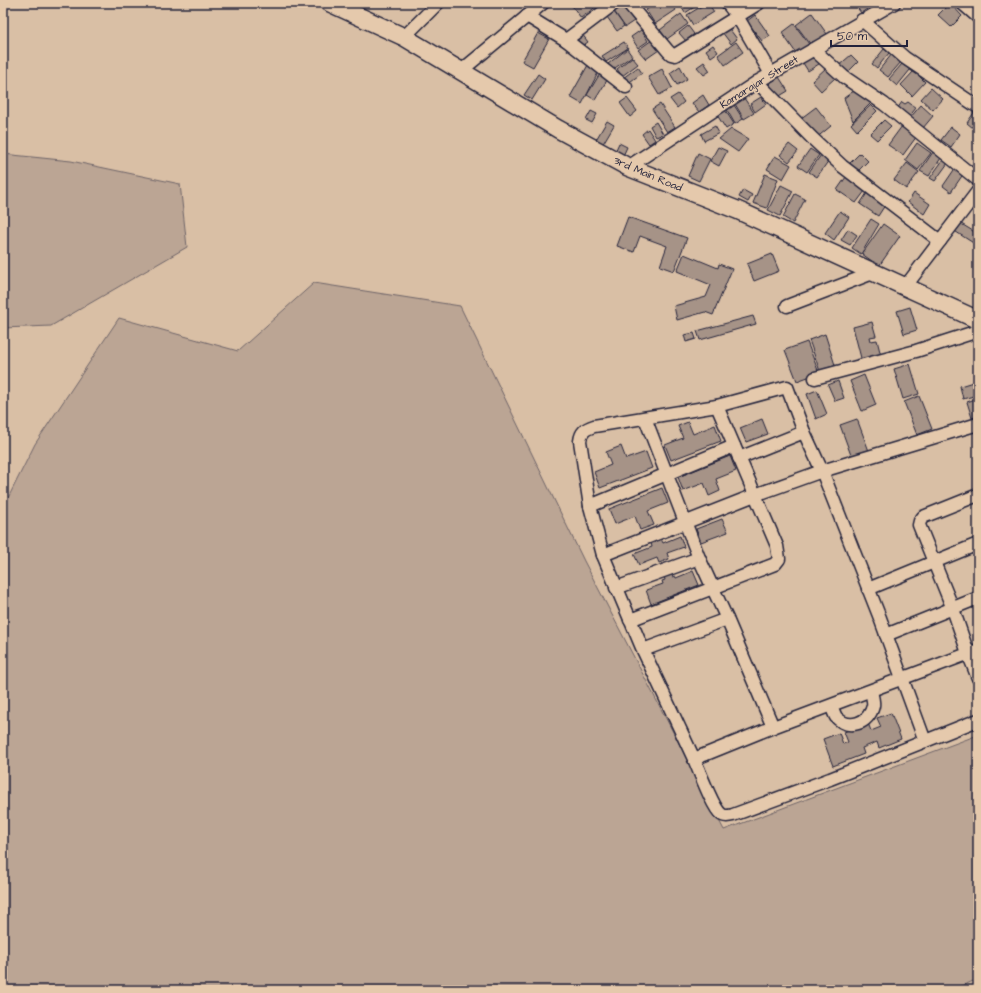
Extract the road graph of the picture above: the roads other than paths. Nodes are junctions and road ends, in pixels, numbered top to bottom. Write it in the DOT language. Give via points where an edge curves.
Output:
graph roads {
  1 [pos="332,3"];
  2 [pos="438,3"];
  3 [pos="543,3"];
  4 [pos="616,3"];
  5 [pos="628,3"];
  6 [pos="727,3"];
  7 [pos="759,3"];
  8 [pos="894,3"];
  9 [pos="962,3"];
  10 [pos="527,16"];
  11 [pos="737,16"];
  12 [pos="978,17"];
  13 [pos="862,20"];
  14 [pos="404,37"];
  15 [pos="566,40"];
  16 [pos="814,49"];
  17 [pos="461,71"];
  18 [pos="771,74"];
  19 [pos="757,82"];
  20 [pos="626,87"];
  21 [pos="978,107"];
  22 [pos="628,167"];
  23 [pos="978,180"];
  24 [pos="978,191"];
  25 [pos="940,241"];
  26 [pos="873,273"];
  27 [pos="904,288"];
  28 [pos="787,306"];
  29 [pos="978,320"];
  30 [pos="978,331"];
  31 [pos="815,378"];
  32 [pos="717,406"];
  33 [pos="646,418"];
  34 [pos="978,424"];
  35 [pos="804,432"];
  36 [pos="734,446"];
  37 [pos="739,458"];
  38 [pos="822,471"];
  39 [pos="667,474"];
  40 [pos="755,495"];
  41 [pos="978,495"];
  42 [pos="590,506"];
  43 [pos="685,523"];
  44 [pos="978,544"];
  45 [pos="603,554"];
  46 [pos="699,558"];
  47 [pos="934,562"];
  48 [pos="616,588"];
  49 [pos="713,588"];
  50 [pos="868,589"];
  51 [pos="978,598"];
  52 [pos="953,609"];
  53 [pos="727,619"];
  54 [pos="630,620"];
  55 [pos="886,635"];
  56 [pos="643,650"];
  57 [pos="973,651"];
  58 [pos="978,678"];
  59 [pos="902,679"];
  60 [pos="871,691"];
  61 [pos="831,706"];
  62 [pos="978,720"];
  63 [pos="774,727"];
  64 [pos="925,740"];
  65 [pos="694,759"];
  1 -- 14 [label="street, 3rd Main Road"];
  2 -- 14 [label="street"];
  3 -- 10 [label="street"];
  4 -- 15 [label="street"];
  5 -- 11 [label="street" via="668,52 676,54"];
  6 -- 11 [label="street"];
  7 -- 11 [label="street"];
  8 -- 13 [label="street, Kamarajar Street"];
  9 -- 12 [label="street"];
  10 -- 15 [label="street"];
  10 -- 17 [label="street"];
  11 -- 18 [label="street"];
  13 -- 16 [label="street, Kamarajar Street"];
  13 -- 21 [label="street" via="905,58"];
  14 -- 17 [label="street, 3rd Main Road"];
  15 -- 20 [label="street"];
  16 -- 18 [label="street, Kamarajar Street"];
  16 -- 23 [label="street" via="844,78 884,104"];
  17 -- 22 [label="street, 3rd Main Road"];
  18 -- 19 [label="street, Kamarajar Street"];
  19 -- 22 [label="street, Kamarajar Street"];
  19 -- 25 [label="street" via="842,166"];
  22 -- 26 [label="street, 3rd Main Road" via="737,210"];
  24 -- 25 [label="street"];
  25 -- 27 [label="street"];
  26 -- 27 [label="street, 3rd Main Road"];
  26 -- 28 [label="street"];
  27 -- 29 [label="street, 3rd Main Road"];
  30 -- 31 [label="street" via="916,351"];
  32 -- 33 [label="street"];
  32 -- 35 [label="street" via="787,387"];
  32 -- 36 [label="street"];
  33 -- 39 [label="street"];
  33 -- 42 [label="street" via="594,426 582,433 580,441"];
  34 -- 38 [label="street"];
  35 -- 37 [label="street"];
  35 -- 38 [label="street"];
  36 -- 37 [label="street"];
  36 -- 39 [label="street"];
  37 -- 40 [label="street"];
  38 -- 40 [label="street"];
  38 -- 50 [label="street"];
  39 -- 42 [label="street"];
  39 -- 43 [label="street"];
  40 -- 43 [label="street"];
  40 -- 49 [label="street" via="779,559 775,564"];
  41 -- 47 [label="street" via="920,520 919,525"];
  42 -- 45 [label="street"];
  43 -- 45 [label="street"];
  43 -- 46 [label="street"];
  44 -- 47 [label="street"];
  45 -- 48 [label="street"];
  46 -- 48 [label="street"];
  46 -- 49 [label="street"];
  47 -- 50 [label="street"];
  47 -- 52 [label="street"];
  48 -- 54 [label="street"];
  49 -- 53 [label="street"];
  49 -- 54 [label="street"];
  50 -- 55 [label="street"];
  51 -- 52 [label="street"];
  52 -- 55 [label="street"];
  52 -- 57 [label="street"];
  53 -- 56 [label="street"];
  53 -- 63 [label="street"];
  54 -- 56 [label="street"];
  55 -- 59 [label="street"];
  56 -- 65 [label="street"];
  57 -- 58 [label="street"];
  57 -- 59 [label="street"];
  59 -- 60 [label="street"];
  59 -- 64 [label="street"];
  60 -- 61 [label="street"];
  60 -- 61 [label="street" via="874,705 869,717 860,724 851,725 844,722 836,717"];
  61 -- 63 [label="street"];
  62 -- 64 [label="street"];
  63 -- 65 [label="street"];
  64 -- 65 [label="street" via="830,780 725,816 720,814 714,805"];
}
